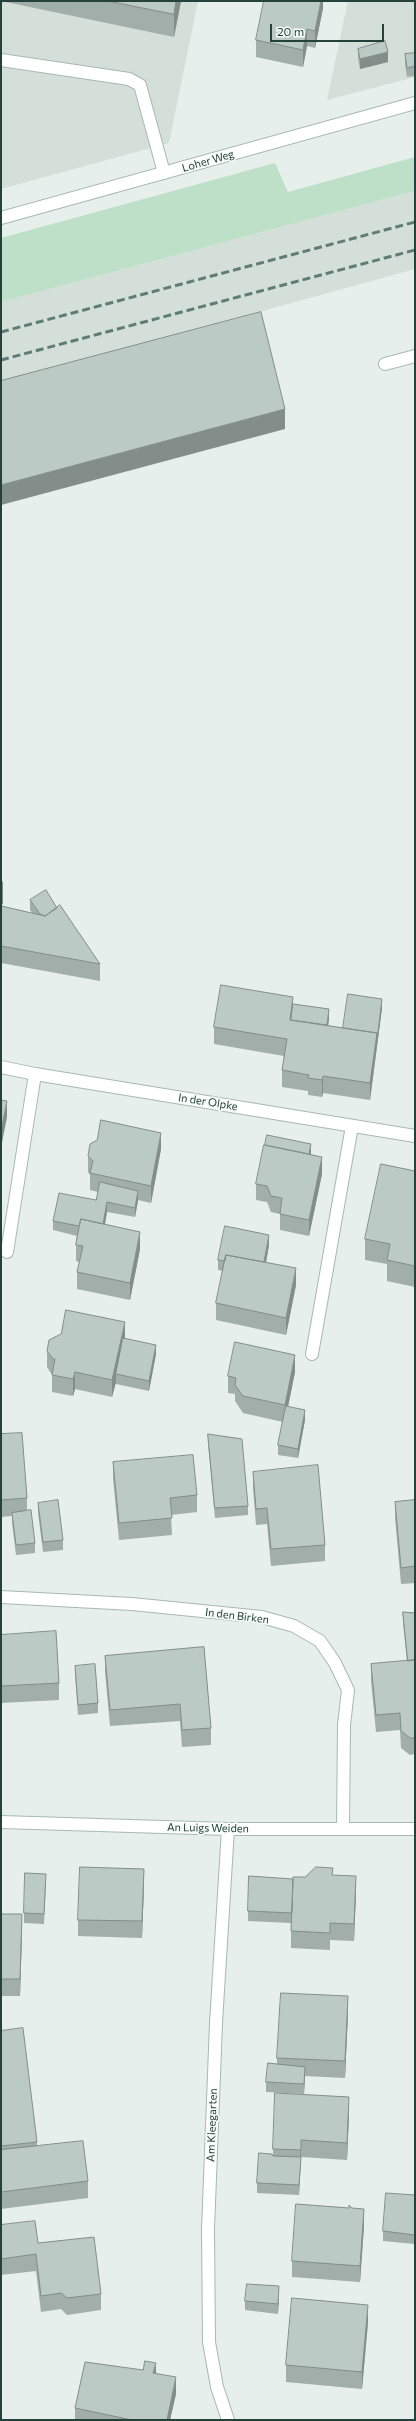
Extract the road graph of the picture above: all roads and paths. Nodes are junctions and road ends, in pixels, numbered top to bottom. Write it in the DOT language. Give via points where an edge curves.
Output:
graph roads {
  1 [pos="1,60"];
  2 [pos="415,103"];
  3 [pos="164,174"];
  4 [pos="1,218"];
  5 [pos="415,356"];
  6 [pos="385,364"];
  7 [pos="1,1066"];
  8 [pos="35,1074"];
  9 [pos="352,1126"];
  10 [pos="415,1136"];
  11 [pos="7,1252"];
  12 [pos="312,1354"];
  13 [pos="1,1597"];
  14 [pos="1,1822"];
  15 [pos="228,1828"];
  16 [pos="343,1829"];
  17 [pos="415,1829"];
  18 [pos="228,2420"];
  1 -- 3 [label="street" via="129,78 140,85"];
  2 -- 3 [label="street, Loher Weg"];
  3 -- 4 [label="street, Loher Weg"];
  5 -- 6 [label="street"];
  7 -- 8 [label="street, In der Olpke"];
  8 -- 9 [label="street, In der Olpke"];
  8 -- 11 [label="street"];
  9 -- 10 [label="street, In der Olpke"];
  9 -- 12 [label="street"];
  13 -- 16 [label="street, In den Birken" via="132,1604 262,1617 294,1626 320,1641 335,1663 348,1690 344,1725"];
  14 -- 15 [label="street, An Luigs Weiden"];
  15 -- 16 [label="street, An Luigs Weiden"];
  15 -- 18 [label="street, Am Kleegarten" via="216,2023 208,2229 209,2342 217,2387"];
  16 -- 17 [label="street, An Luigs Weiden"];
}
